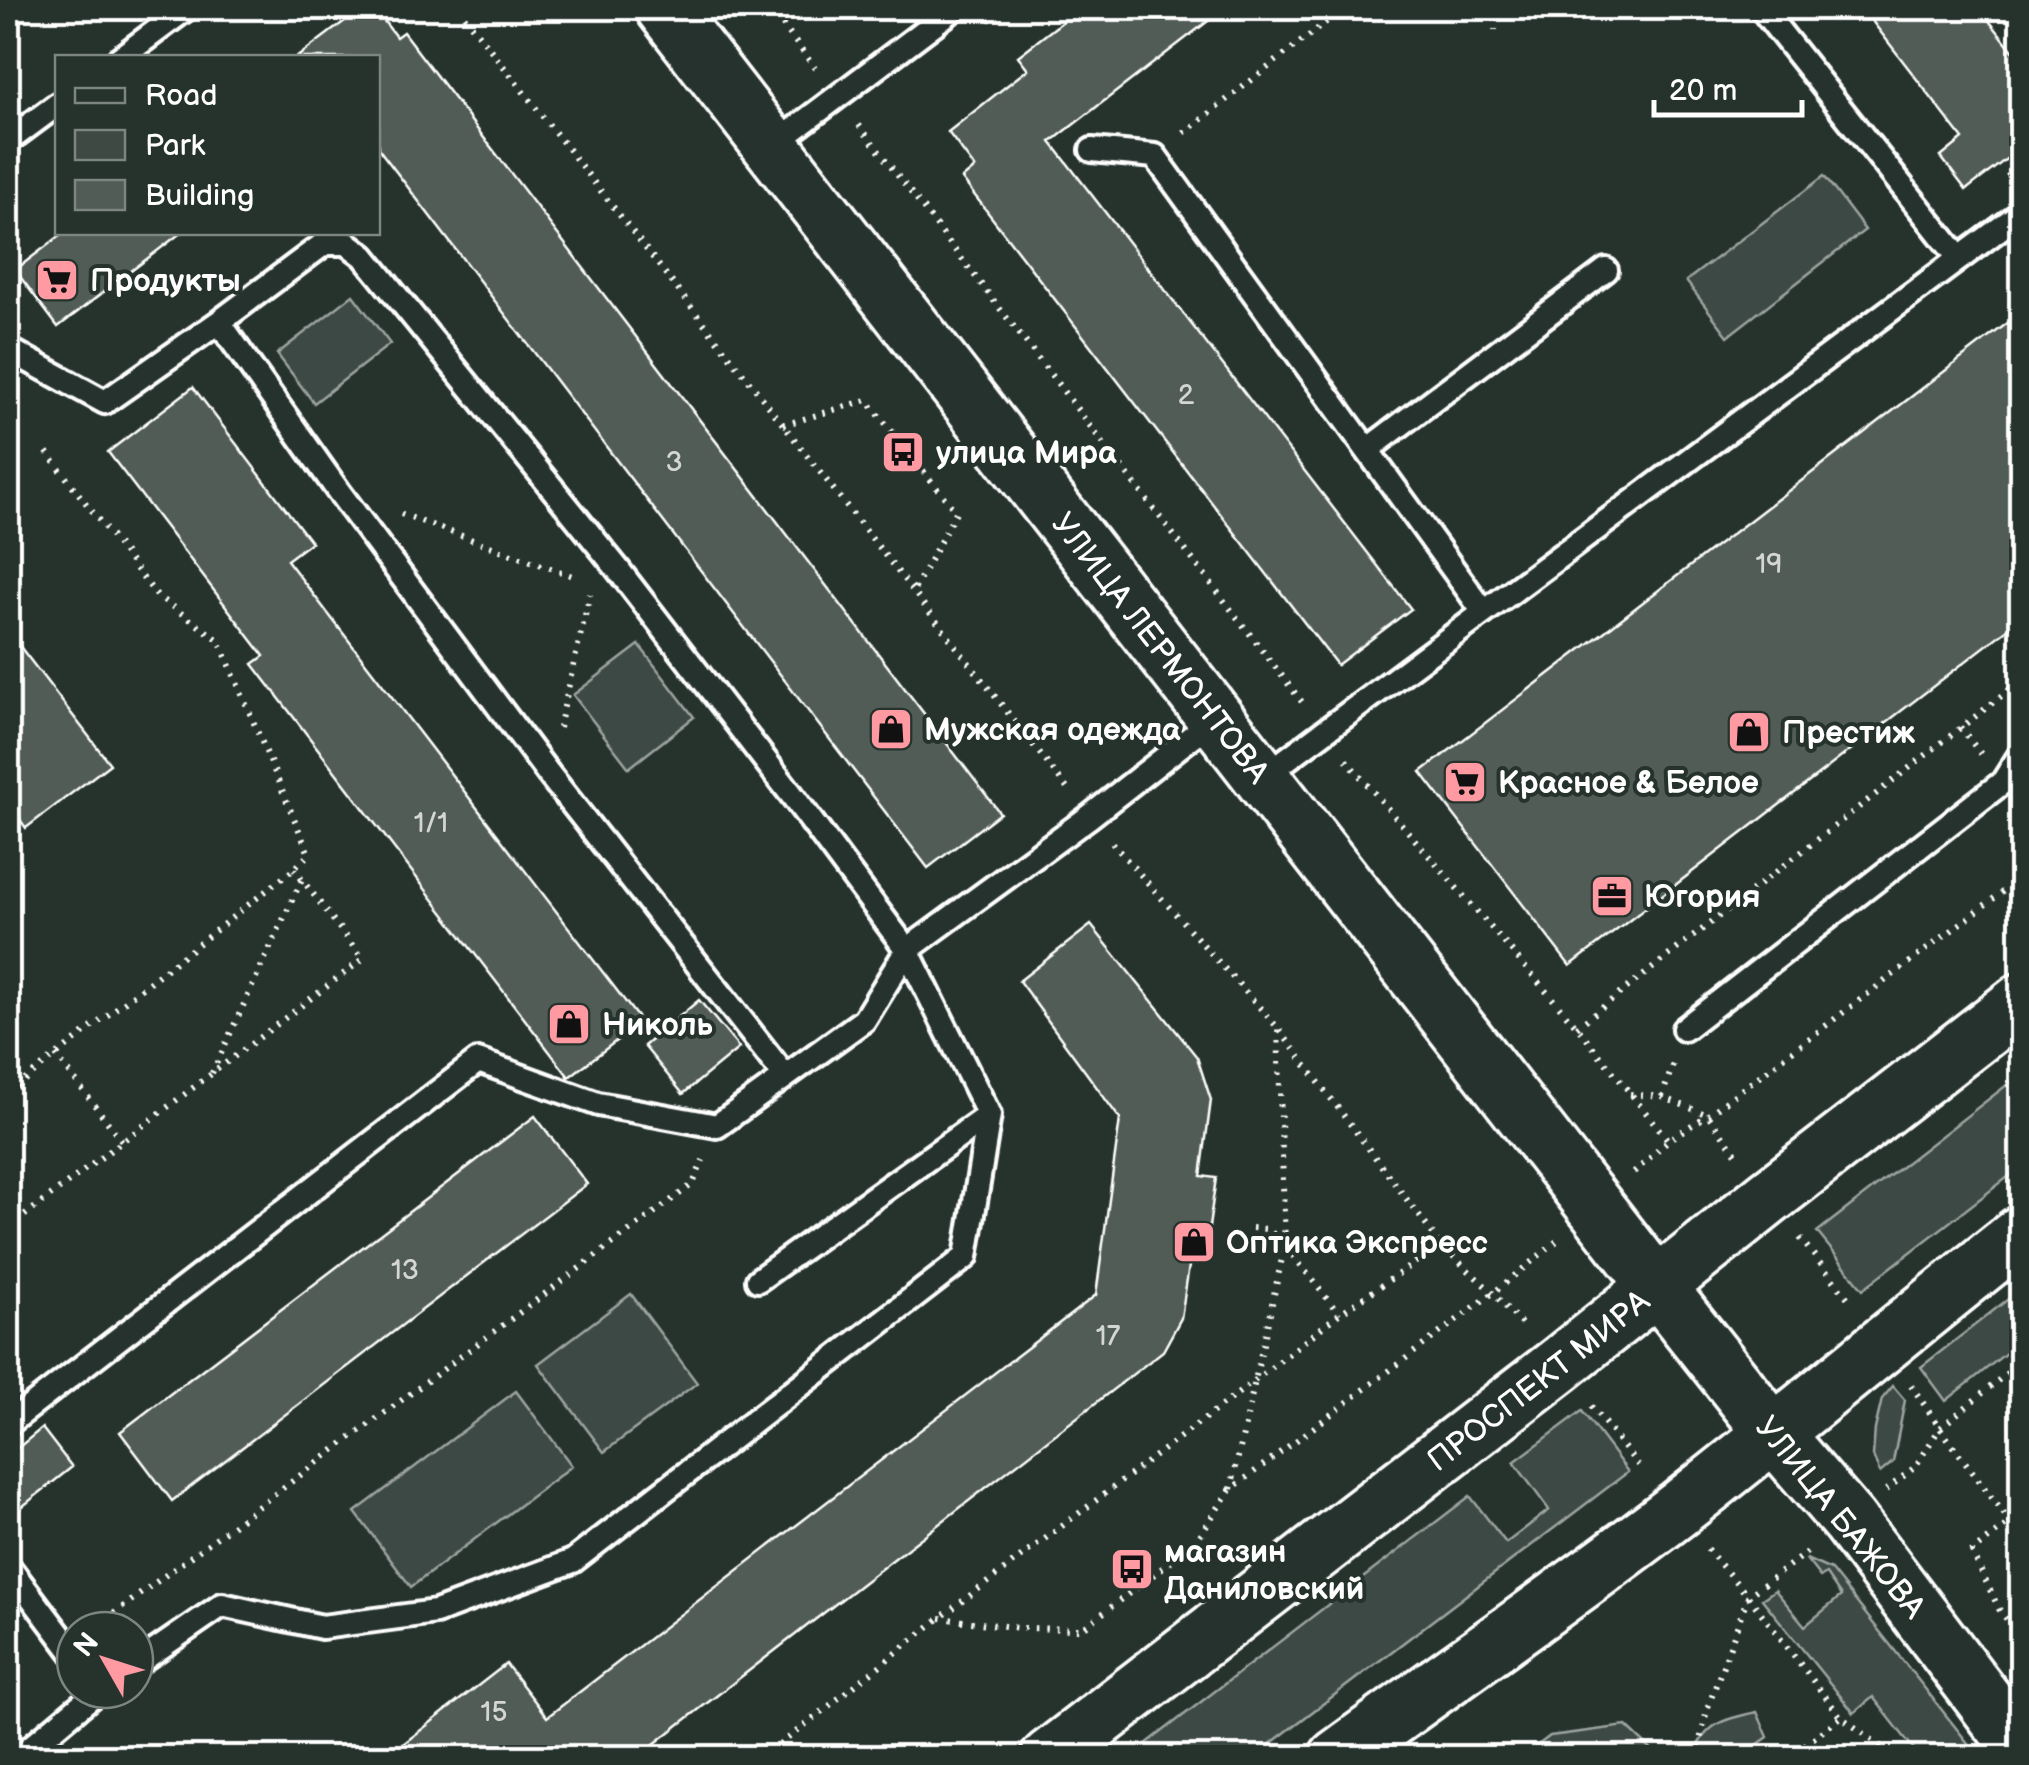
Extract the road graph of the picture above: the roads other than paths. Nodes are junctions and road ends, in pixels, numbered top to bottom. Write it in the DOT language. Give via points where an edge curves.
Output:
graph roads {
  1 [pos="187,8"];
  2 [pos="664,8"];
  3 [pos="956,8"];
  4 [pos="1761,8"];
  5 [pos="124,55"];
  6 [pos="55,106"];
  7 [pos="8,140"];
  8 [pos="772,146"];
  9 [pos="1092,150"];
  10 [pos="2022,212"];
  11 [pos="1960,258"];
  12 [pos="1606,270"];
  13 [pos="219,322"];
  14 [pos="8,349"];
  15 [pos="1367,450"];
  16 [pos="1484,612"];
  17 [pos="1217,717"];
  18 [pos="2022,752"];
  19 [pos="1263,777"];
  20 [pos="907,950"];
  21 [pos="2022,1001"];
  22 [pos="1684,1029"];
  23 [pos="784,1076"];
  24 [pos="989,1116"];
  25 [pos="2022,1233"];
  26 [pos="758,1280"];
  27 [pos="1657,1286"];
  28 [pos="8,1424"];
  29 [pos="1774,1434"];
  30 [pos="8,1566"];
  31 [pos="55,1629"];
  32 [pos="155,1651"];
  33 [pos="75,1710"];
  34 [pos="2022,1750"];
  35 [pos="18,1758"];
  36 [pos="1049,1758"];
  37 [pos="1337,1758"];
  1 -- 5 [label="lane"];
  2 -- 8 [label="main road, УЛИЦА ЛЕРМОНТОВА"];
  3 -- 8 [label="lane"];
  4 -- 11 [label="lane"];
  6 -- 7 [label="lane"];
  8 -- 17 [label="main road, УЛИЦА ЛЕРМОНТОВА"];
  9 -- 15 [label="lane" via="1155,156"];
  10 -- 11 [label="lane"];
  11 -- 16 [label="lane"];
  12 -- 15 [label="lane"];
  13 -- 14 [label="lane" via="105,402"];
  13 -- 20 [label="lane" via="325,243 347,242 364,256 640,598"];
  13 -- 23 [label="lane" via="548,773"];
  15 -- 16 [label="lane"];
  16 -- 19 [label="lane"];
  17 -- 19 [label="main road, УЛИЦА ЛЕРМОНТОВА"];
  17 -- 20 [label="lane"];
  18 -- 22 [label="lane" via="2003,782"];
  19 -- 27 [label="main road, УЛИЦА ЛЕРМОНТОВА"];
  20 -- 23 [label="lane" via="864,1020"];
  20 -- 24 [label="lane"];
  21 -- 27 [label="main road, ПРОСПЕКТ МИРА"];
  23 -- 28 [label="lane" via="718,1126 598,1104 478,1061"];
  24 -- 26 [label="lane"];
  24 -- 32 [label="lane" via="966,1257 573,1561 436,1612 322,1628 222,1604"];
  25 -- 29 [label="main road"];
  27 -- 29 [label="main road, УЛИЦА БАЖОВА"];
  27 -- 36 [label="main road, ПРОСПЕКТ МИРА"];
  29 -- 34 [label="main road, УЛИЦА БАЖОВА" via="1849,1521"];
  29 -- 37 [label="main road"];
  30 -- 31 [label="lane"];
  33 -- 35 [label="lane"];
}
